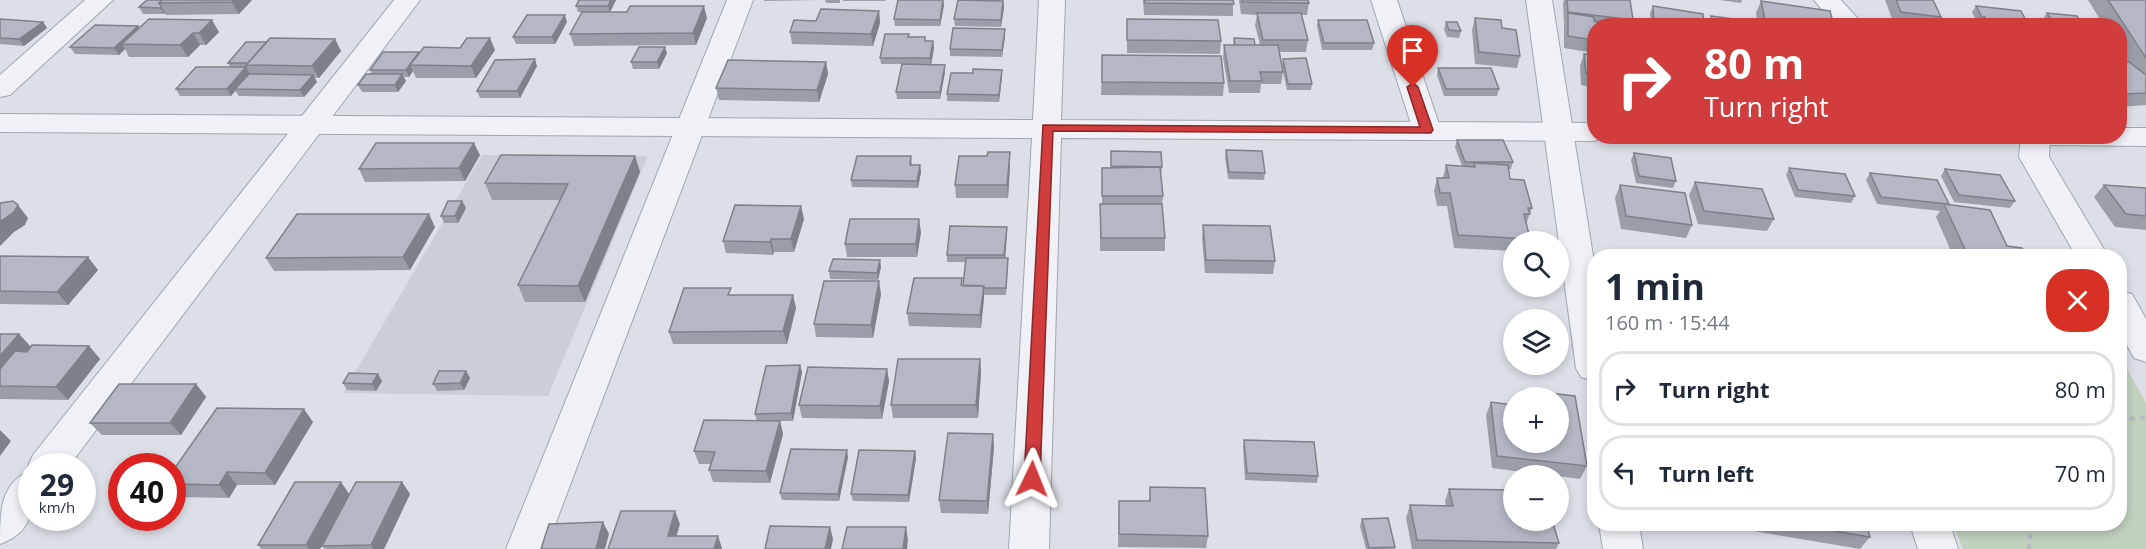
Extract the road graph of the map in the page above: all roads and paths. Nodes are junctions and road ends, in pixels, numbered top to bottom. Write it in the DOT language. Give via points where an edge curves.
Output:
graph roads {
  1 [pos="100,0"];
  2 [pos="407,0"];
  3 [pos="740,0"];
  4 [pos="1052,0"];
  5 [pos="1384,0"];
  6 [pos="1539,0"];
  7 [pos="1827,0"];
  8 [pos="1843,18"];
  9 [pos="0,89"];
  10 [pos="0,123"];
  11 [pos="309,126"];
  12 [pos="690,128"];
  13 [pos="1047,128"];
  14 [pos="1427,130"];
  15 [pos="1558,132"];
  16 [pos="1587,132"];
  17 [pos="2127,137"];
  18 [pos="2146,137"];
  19 [pos="2035,144"];
  20 [pos="2088,249"];
  21 [pos="2127,317"];
  22 [pos="1587,322"];
  23 [pos="2137,337"];
  24 [pos="2146,417"];
  25 [pos="2127,419"];
  26 [pos="57,453"];
  27 [pos="18,504"];
  28 [pos="0,527"];
  29 [pos="1620,531"];
  30 [pos="1932,531"];
  31 [pos="2030,531"];
  32 [pos="526,549"];
  33 [pos="1029,549"];
  34 [pos="1623,549"];
  35 [pos="1938,549"];
  36 [pos="2029,549"];
  1 -- 9 [label="street"];
  2 -- 11 [label="street"];
  3 -- 12 [label="street"];
  4 -- 13 [label="street"];
  5 -- 14 [label="street"];
  6 -- 15 [label="street"];
  7 -- 8 [label="street"];
  10 -- 11 [label="street"];
  11 -- 12 [label="street"];
  11 -- 26 [label="street"];
  12 -- 13 [label="street"];
  12 -- 32 [label="street"];
  13 -- 14 [label="street"];
  13 -- 33 [label="street"];
  14 -- 15 [label="street"];
  15 -- 16 [label="street"];
  15 -- 22 [label="street"];
  17 -- 18 [label="street"];
  19 -- 20 [label="street" via="2034,157"];
  21 -- 23 [label="street"];
  24 -- 25 [label="path"];
  27 -- 28 [label="street"];
  29 -- 34 [label="street"];
  30 -- 35 [label="street"];
  31 -- 36 [label="path"];
}
